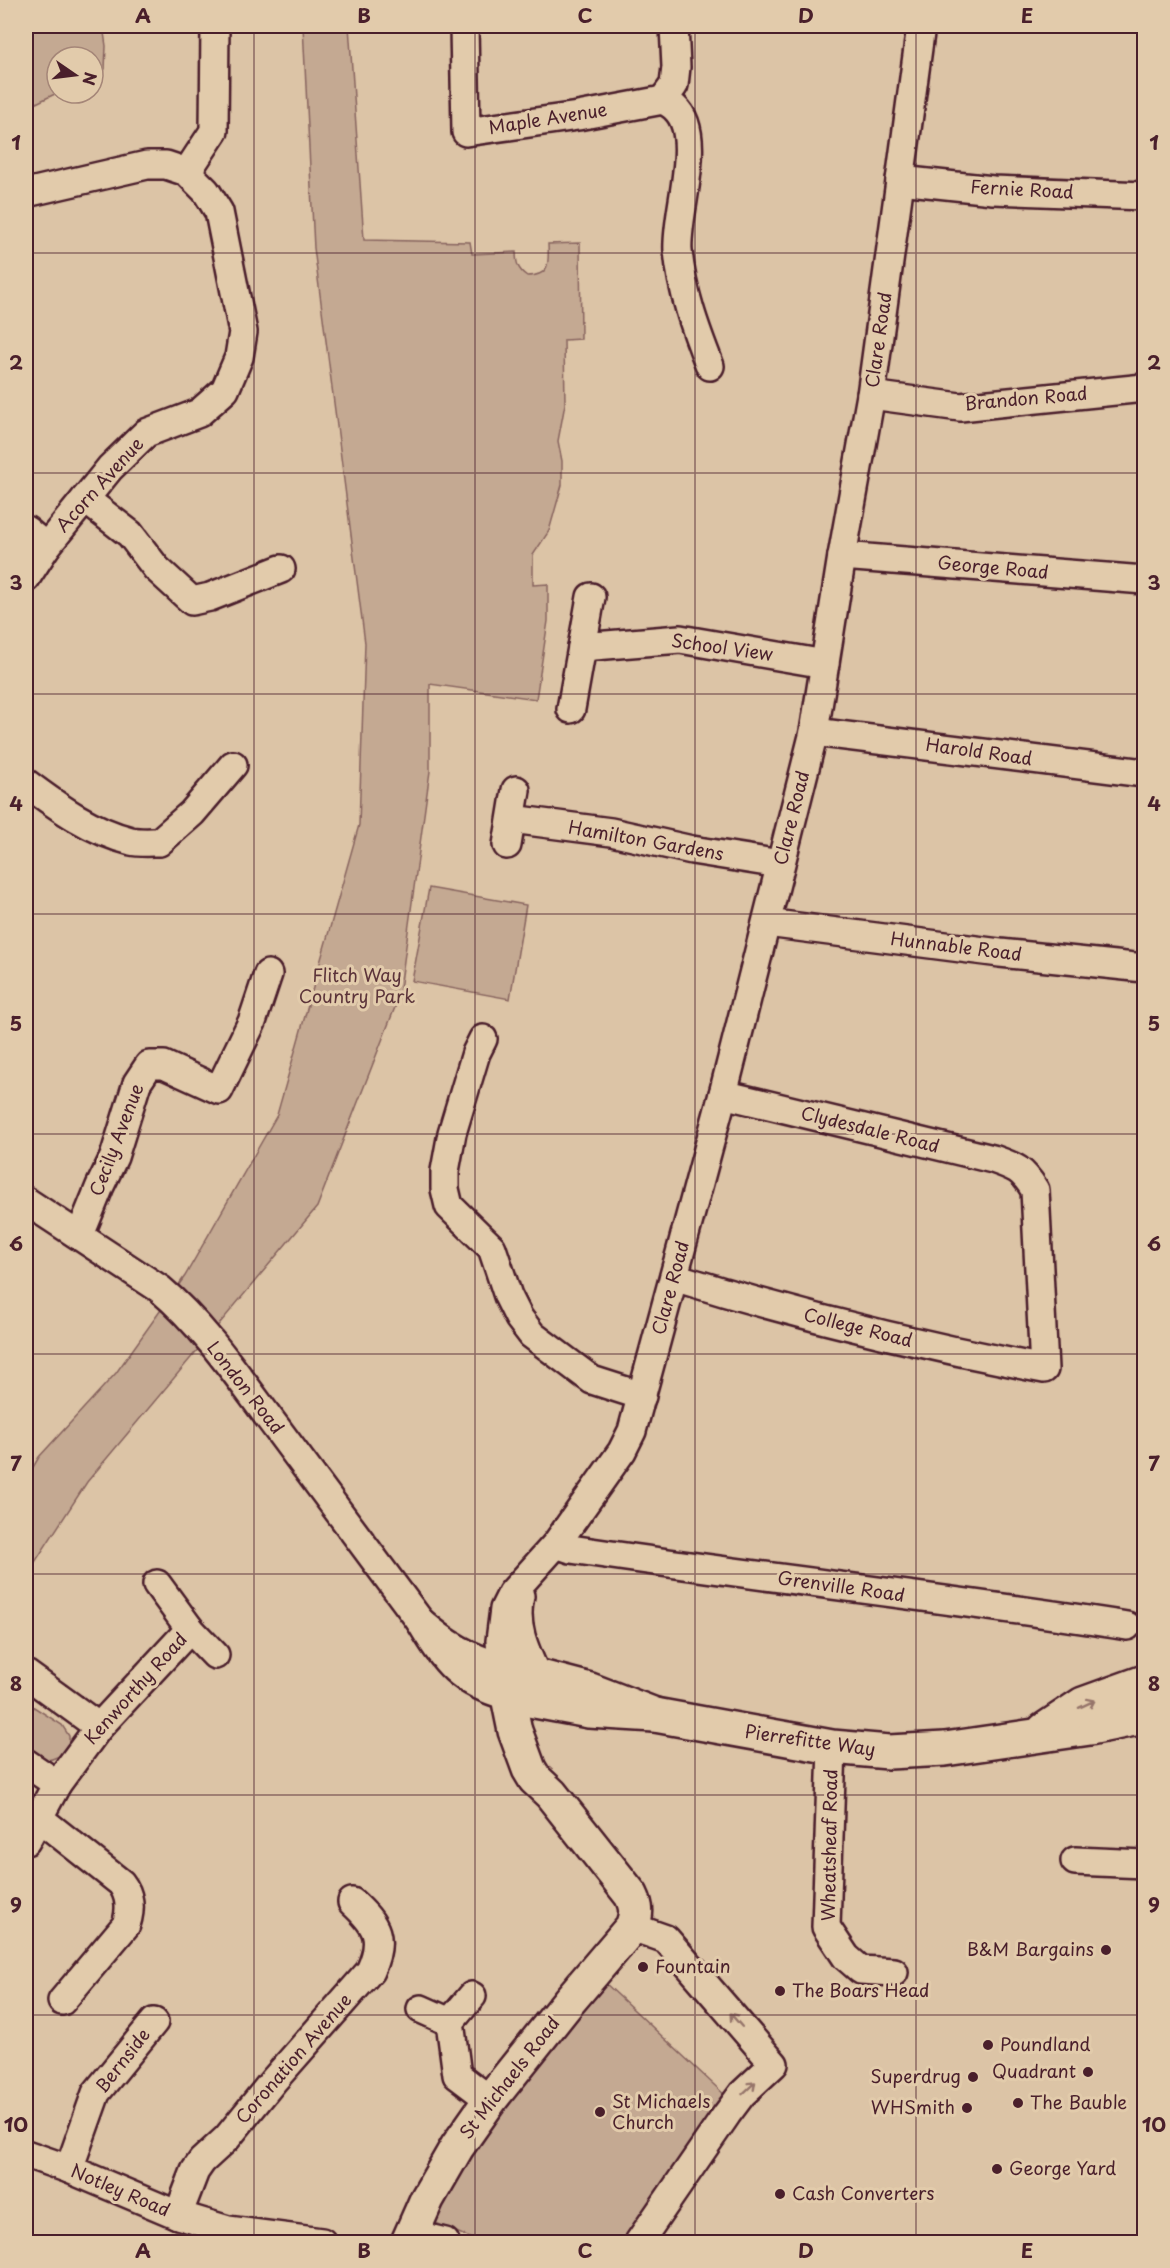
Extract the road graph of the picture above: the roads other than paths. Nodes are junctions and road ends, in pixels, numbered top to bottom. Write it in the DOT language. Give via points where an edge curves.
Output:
graph roads {
  1 [pos="215,26"];
  2 [pos="464,26"];
  3 [pos="674,26"];
  4 [pos="921,26"];
  5 [pos="663,100"];
  6 [pos="187,172"];
  7 [pos="900,180"];
  8 [pos="26,193"];
  9 [pos="1144,196"];
  10 [pos="710,366"];
  11 [pos="1144,388"];
  12 [pos="871,395"];
  13 [pos="85,499"];
  14 [pos="36,538"];
  15 [pos="842,556"];
  16 [pos="281,569"];
  17 [pos="26,578"];
  18 [pos="1144,580"];
  19 [pos="591,597"];
  20 [pos="582,646"];
  21 [pos="825,664"];
  22 [pos="571,709"];
  23 [pos="814,732"];
  24 [pos="233,765"];
  25 [pos="1144,773"];
  26 [pos="26,783"];
  27 [pos="516,790"];
  28 [pos="512,819"];
  29 [pos="507,845"];
  30 [pos="780,864"];
  31 [pos="767,923"];
  32 [pos="1144,968"];
  33 [pos="268,974"];
  34 [pos="473,1044"];
  35 [pos="723,1094"];
  36 [pos="26,1201"];
  37 [pos="80,1235"];
  38 [pos="674,1277"];
  39 [pos="1044,1369"];
  40 [pos="642,1396"];
  41 [pos="556,1544"];
  42 [pos="534,1569"];
  43 [pos="157,1584"];
  44 [pos="1127,1626"];
  45 [pos="190,1629"];
  46 [pos="215,1654"];
  47 [pos="26,1674"];
  48 [pos="505,1682"];
  49 [pos="1144,1682"];
  50 [pos="541,1690"];
  51 [pos="1144,1717"];
  52 [pos="99,1727"];
  53 [pos="1038,1735"];
  54 [pos="832,1747"];
  55 [pos="26,1763"];
  56 [pos="57,1784"];
  57 [pos="551,1794"];
  58 [pos="39,1818"];
  59 [pos="26,1841"];
  60 [pos="1075,1861"];
  61 [pos="1144,1864"];
  62 [pos="352,1902"];
  63 [pos="632,1927"];
  64 [pos="894,1972"];
  65 [pos="472,1996"];
  66 [pos="62,2001"];
  67 [pos="422,2009"];
  68 [pos="154,2022"];
  69 [pos="450,2022"];
  70 [pos="490,2100"];
  71 [pos="26,2154"];
  72 [pos="69,2169"];
  73 [pos="178,2215"];
  74 [pos="410,2238"];
  75 [pos="322,2242"];
  76 [pos="445,2242"];
  77 [pos="639,2242"];
  1 -- 6 [label="street" via="214,132"];
  2 -- 5 [label="street, Maple Avenue" via="466,132"];
  3 -- 5 [label="street" via="674,85"];
  4 -- 7 [label="street, Clare Road"];
  5 -- 10 [label="street" via="682,117 689,143 678,247 690,311"];
  6 -- 8 [label="street" via="166,165 147,165"];
  6 -- 13 [label="street, Acorn Avenue" via="219,212 243,332 239,357 225,390 199,413 146,434"];
  7 -- 9 [label="street, Fernie Road" via="993,190"];
  7 -- 12 [label="street, Clare Road"];
  11 -- 12 [label="street, Brandon Road" via="960,407"];
  12 -- 15 [label="street, Clare Road"];
  13 -- 14 [label="street, Acorn Avenue"];
  13 -- 16 [label="street" via="130,534 156,568 192,601"];
  14 -- 17 [label="street, Acorn Avenue"];
  15 -- 18 [label="street, George Road"];
  15 -- 21 [label="street, Clare Road"];
  19 -- 20 [label="street"];
  20 -- 21 [label="street, School View" via="680,639"];
  20 -- 22 [label="street"];
  21 -- 23 [label="street, Clare Road"];
  23 -- 25 [label="street, Harold Road"];
  23 -- 30 [label="street, Clare Road"];
  24 -- 26 [label="street" via="192,813 159,842 133,842 100,830 63,811"];
  27 -- 28 [label="street"];
  28 -- 29 [label="street"];
  28 -- 30 [label="street, Hamilton Gardens" via="611,832"];
  30 -- 31 [label="street, Clare Road"];
  31 -- 32 [label="street, Hunnable Road"];
  31 -- 35 [label="street, Clare Road"];
  33 -- 37 [label="street, Cecily Avenue" via="252,1022 219,1090 164,1065 149,1065 137,1083 114,1156"];
  34 -- 40 [label="street" via="445,1171 449,1206 492,1248 508,1296 532,1335 592,1380"];
  35 -- 38 [label="street, Clare Road"];
  35 -- 39 [label="street, Clydesdale Road" via="1016,1167 1035,1190"];
  36 -- 37 [label="street, London Road"];
  37 -- 48 [label="street, London Road" via="178,1305 420,1621 443,1642 477,1660"];
  38 -- 39 [label="street, College Road" via="765,1305 954,1352"];
  38 -- 40 [label="street, Clare Road"];
  40 -- 41 [label="street, Clare Road" via="622,1451"];
  41 -- 42 [label="street, Clare Road"];
  41 -- 44 [label="street, Grenville Road" via="571,1550"];
  42 -- 48 [label="street, Clare Road" via="512,1593 504,1609 500,1641"];
  42 -- 50 [label="street, Clare Road" via="517,1613 523,1646"];
  43 -- 45 [label="street, Kenworthy Road"];
  45 -- 46 [label="street, Kenworthy Road"];
  45 -- 52 [label="street, Kenworthy Road"];
  47 -- 52 [label="street"];
  48 -- 50 [label="main road, Pierrefitte Way"];
  48 -- 57 [label="main road" via="525,1760 535,1779"];
  53 -- 49 [label="main road, Pierrefitte Way, one-way" via="1083,1704"];
  50 -- 54 [label="main road, Pierrefitte Way" via="601,1694 656,1715"];
  50 -- 57 [label="main road" via="536,1755"];
  51 -- 53 [label="main road, Pierrefitte Way"];
  52 -- 56 [label="street, Kenworthy Road"];
  53 -- 54 [label="main road, Pierrefitte Way" via="945,1749 890,1752"];
  54 -- 64 [label="street, Wheatsheaf Road" via="826,1927 846,1957 861,1970"];
  55 -- 56 [label="street"];
  56 -- 58 [label="street, Kenworthy Road"];
  57 -- 63 [label="main road" via="632,1895 637,1915"];
  58 -- 59 [label="street, Kenworthy Road"];
  58 -- 66 [label="street" via="121,1883 129,1897 126,1925"];
  60 -- 61 [label="street"];
  62 -- 73 [label="street, Coronation Avenue" via="370,1918 378,1936 377,1955 370,1971 227,2138 202,2161"];
  63 -- 70 [label="main road, St Michaels Road"];
  77 -- 63 [label="street, one-way" via="742,2094 774,2064 666,1939"];
  65 -- 69 [label="street"];
  67 -- 69 [label="street"];
  68 -- 72 [label="street, Bernside" via="96,2092"];
  69 -- 70 [label="street" via="458,2075"];
  70 -- 74 [label="main road, St Michaels Road" via="457,2147"];
  71 -- 72 [label="street, Notley Road"];
  72 -- 73 [label="street, Notley Road"];
  73 -- 75 [label="street, Notley Road" via="228,2230"];
  74 -- 76 [label="street"];
}
